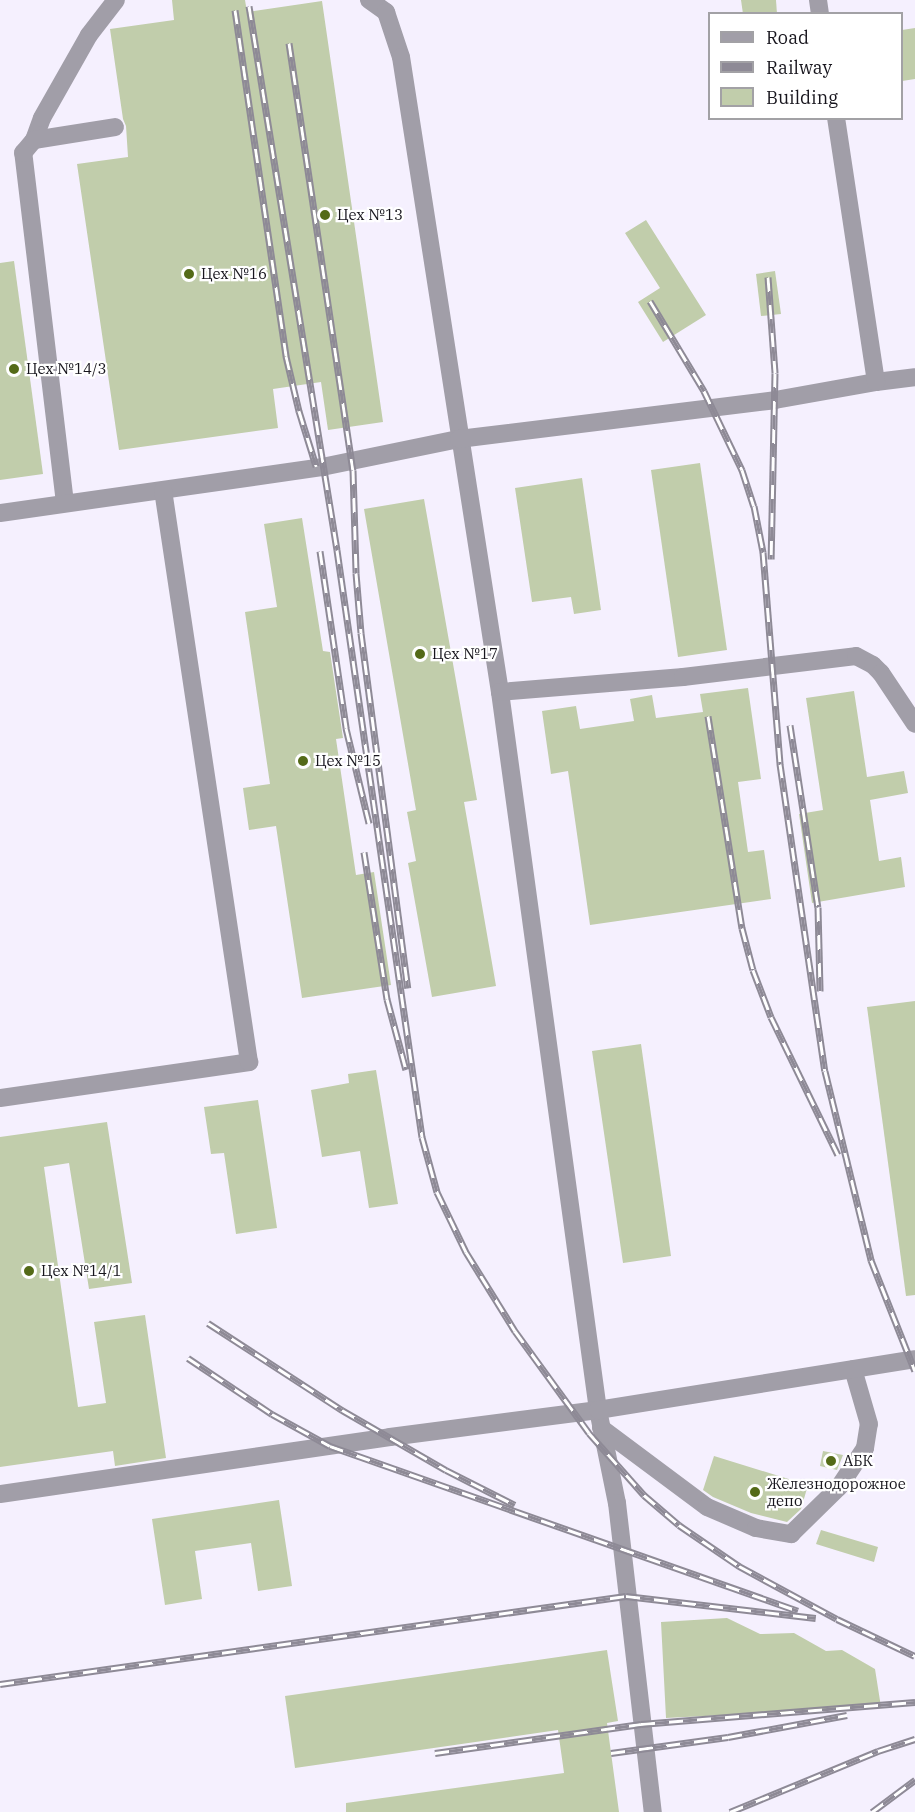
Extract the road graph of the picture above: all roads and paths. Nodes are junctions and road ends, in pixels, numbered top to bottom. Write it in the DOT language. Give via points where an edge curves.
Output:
graph roads {
  1 [pos="116,0"];
  2 [pos="369,0"];
  3 [pos="836,120"];
  4 [pos="115,126"];
  5 [pos="34,141"];
  6 [pos="915,377"];
  7 [pos="876,382"];
  8 [pos="459,439"];
  9 [pos="163,490"];
  10 [pos="65,503"];
  11 [pos="0,513"];
  12 [pos="500,692"];
  13 [pos="915,724"];
  14 [pos="0,1098"];
  15 [pos="915,1359"];
  16 [pos="854,1369"];
  17 [pos="600,1419"];
  18 [pos="0,1494"];
  19 [pos="653,1812"];
  1 -- 5 [label="lane" via="89,34 42,118"];
  2 -- 8 [label="lane" via="386,12 401,57"];
  3 -- 7 [label="lane"];
  4 -- 5 [label="lane"];
  5 -- 10 [label="lane" via="23,153"];
  6 -- 7 [label="lane"];
  7 -- 8 [label="lane" via="775,400"];
  8 -- 9 [label="lane" via="322,467"];
  8 -- 12 [label="lane"];
  9 -- 10 [label="lane"];
  9 -- 14 [label="lane" via="249,1062"];
  10 -- 11 [label="lane"];
  12 -- 13 [label="lane" via="683,677 856,656 881,673"];
  12 -- 17 [label="lane"];
  15 -- 16 [label="lane"];
  16 -- 17 [label="lane"];
  16 -- 17 [label="lane" via="869,1424 865,1448 839,1487 791,1534 756,1528 707,1507"];
  17 -- 18 [label="lane" via="366,1441"];
  17 -- 19 [label="lane" via="617,1503"];
}
